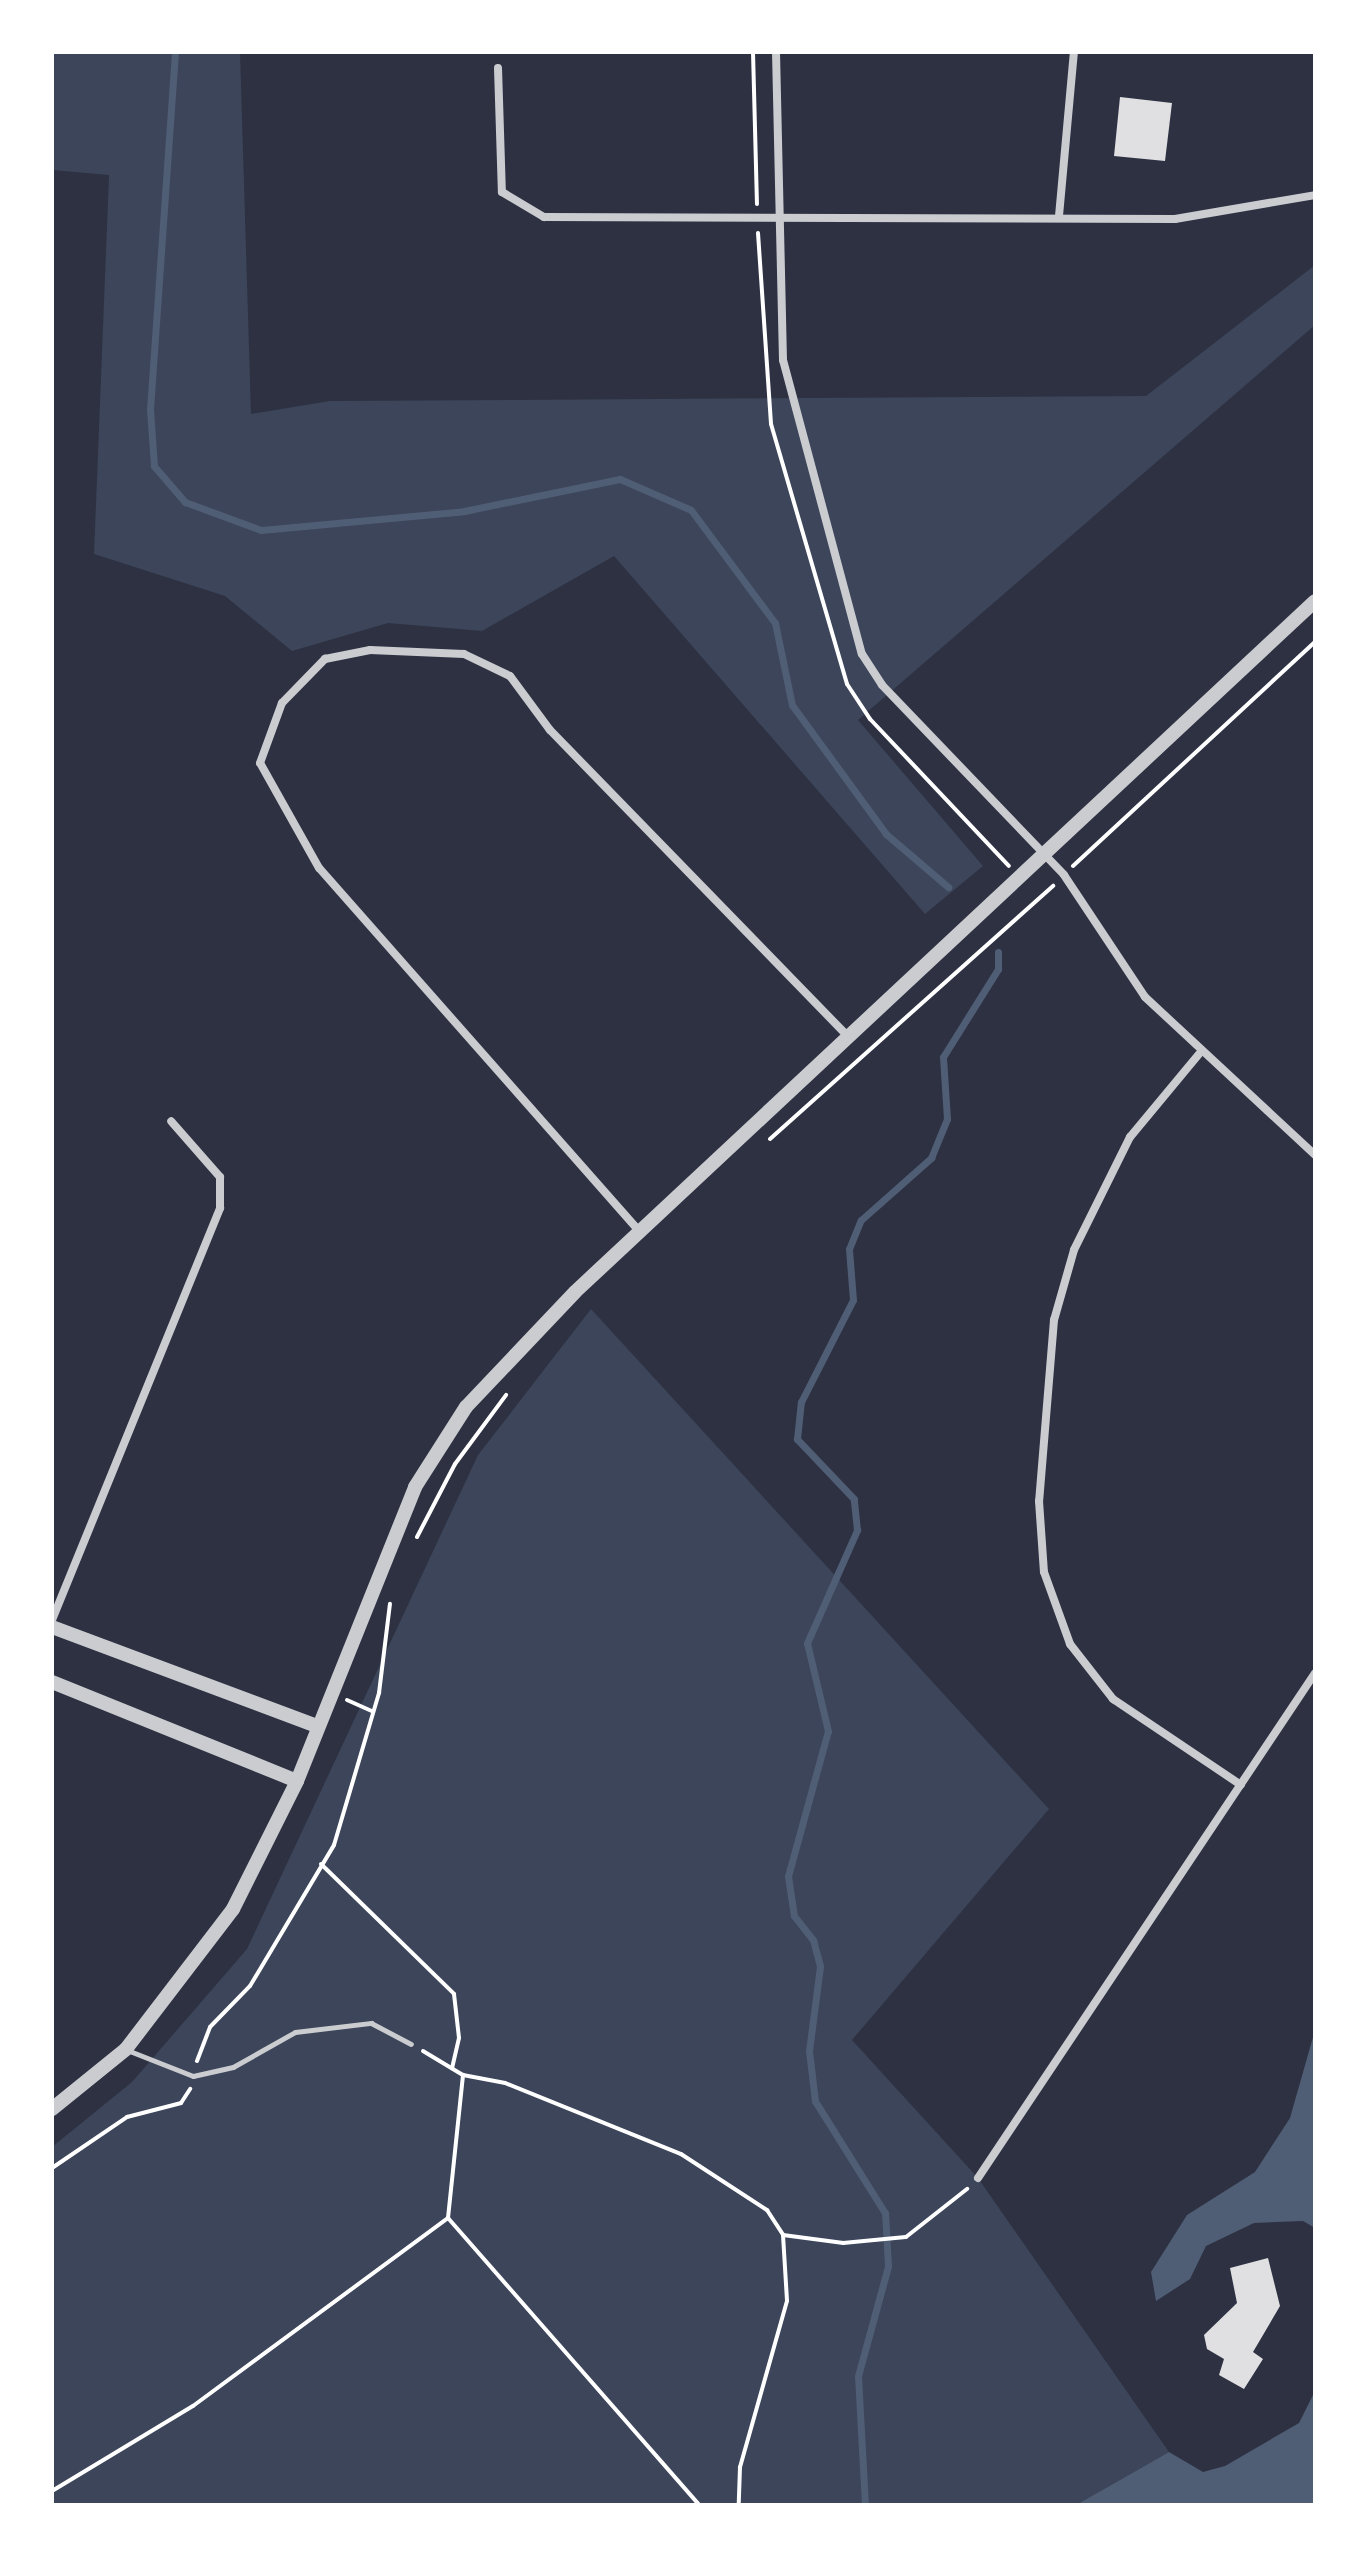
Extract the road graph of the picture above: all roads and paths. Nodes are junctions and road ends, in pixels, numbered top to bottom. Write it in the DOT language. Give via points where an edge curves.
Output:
graph roads {
  1 [pos="776,52"];
  2 [pos="1074,52"];
  3 [pos="498,68"];
  4 [pos="1315,195"];
  5 [pos="1059,216"];
  6 [pos="781,217"];
  7 [pos="1315,601"];
  8 [pos="1315,642"];
  9 [pos="1042,852"];
  10 [pos="1064,875"];
  11 [pos="848,1036"];
  12 [pos="1199,1054"];
  13 [pos="171,1121"];
  14 [pos="757,1150"];
  15 [pos="1315,1155"];
  16 [pos="640,1232"];
  17 [pos="509,1391"];
  18 [pos="411,1549"];
  19 [pos="392,1599"];
  20 [pos="52,1620"];
  21 [pos="52,1627"];
  22 [pos="1315,1673"];
  23 [pos="52,1682"];
  24 [pos="341,1698"];
  25 [pos="372,1711"];
  26 [pos="317,1726"];
  27 [pos="297,1781"];
  28 [pos="1241,1785"];
  29 [pos="321,1864"];
  30 [pos="411,2044"];
  31 [pos="126,2049"];
  32 [pos="197,2064"];
  33 [pos="452,2068"];
  34 [pos="463,2075"];
  35 [pos="189,2091"];
  36 [pos="52,2109"];
  37 [pos="52,2168"];
  38 [pos="978,2178"];
  39 [pos="448,2218"];
  40 [pos="783,2235"];
  41 [pos="52,2491"];
  42 [pos="699,2505"];
  43 [pos="739,2505"];
  1 -- 6 [label="street"];
  2 -- 5 [label="street"];
  3 -- 6 [label="street" via="502,192 544,217"];
  4 -- 5 [label="street" via="1175,219"];
  5 -- 6 [label="street"];
  6 -- 9 [label="street" via="783,360 862,654 882,685"];
  7 -- 9 [label="street"];
  8 -- 10 [label="path"];
  9 -- 10 [label="street"];
  9 -- 11 [label="street"];
  10 -- 12 [label="street" via="1145,997"];
  10 -- 14 [label="path"];
  11 -- 16 [label="street"];
  11 -- 16 [label="street" via="550,730 510,676 464,654 370,650 325,659 282,703 260,763 319,868"];
  12 -- 15 [label="street"];
  12 -- 28 [label="street" via="1130,1137 1074,1250 1054,1320 1039,1501 1044,1572 1070,1644 1113,1699"];
  13 -- 20 [label="street" via="220,1177 220,1208"];
  16 -- 26 [label="street" via="466,1407 415,1487"];
  17 -- 18 [label="path" via="455,1464"];
  19 -- 25 [label="path"];
  21 -- 26 [label="street"];
  22 -- 28 [label="street"];
  23 -- 27 [label="street"];
  24 -- 25 [label="path"];
  25 -- 29 [label="path" via="343,1820"];
  26 -- 27 [label="street"];
  27 -- 31 [label="street" via="233,1909"];
  28 -- 38 [label="street"];
  29 -- 32 [label="path" via="250,1986 210,2027"];
  29 -- 33 [label="path" via="454,1994 459,2026"];
  30 -- 31 [label="lane" via="371,2023 295,2032 233,2067 193,2076"];
  30 -- 33 [label="path"];
  31 -- 36 [label="street"];
  33 -- 34 [label="path"];
  34 -- 39 [label="path"];
  34 -- 40 [label="path" via="505,2083 681,2154 750,2196"];
  35 -- 37 [label="path" via="181,2103 127,2117"];
  38 -- 40 [label="path" via="906,2237 843,2243"];
  39 -- 41 [label="path" via="193,2406"];
  39 -- 42 [label="path"];
  40 -- 43 [label="path" via="787,2301 740,2467"];
}
